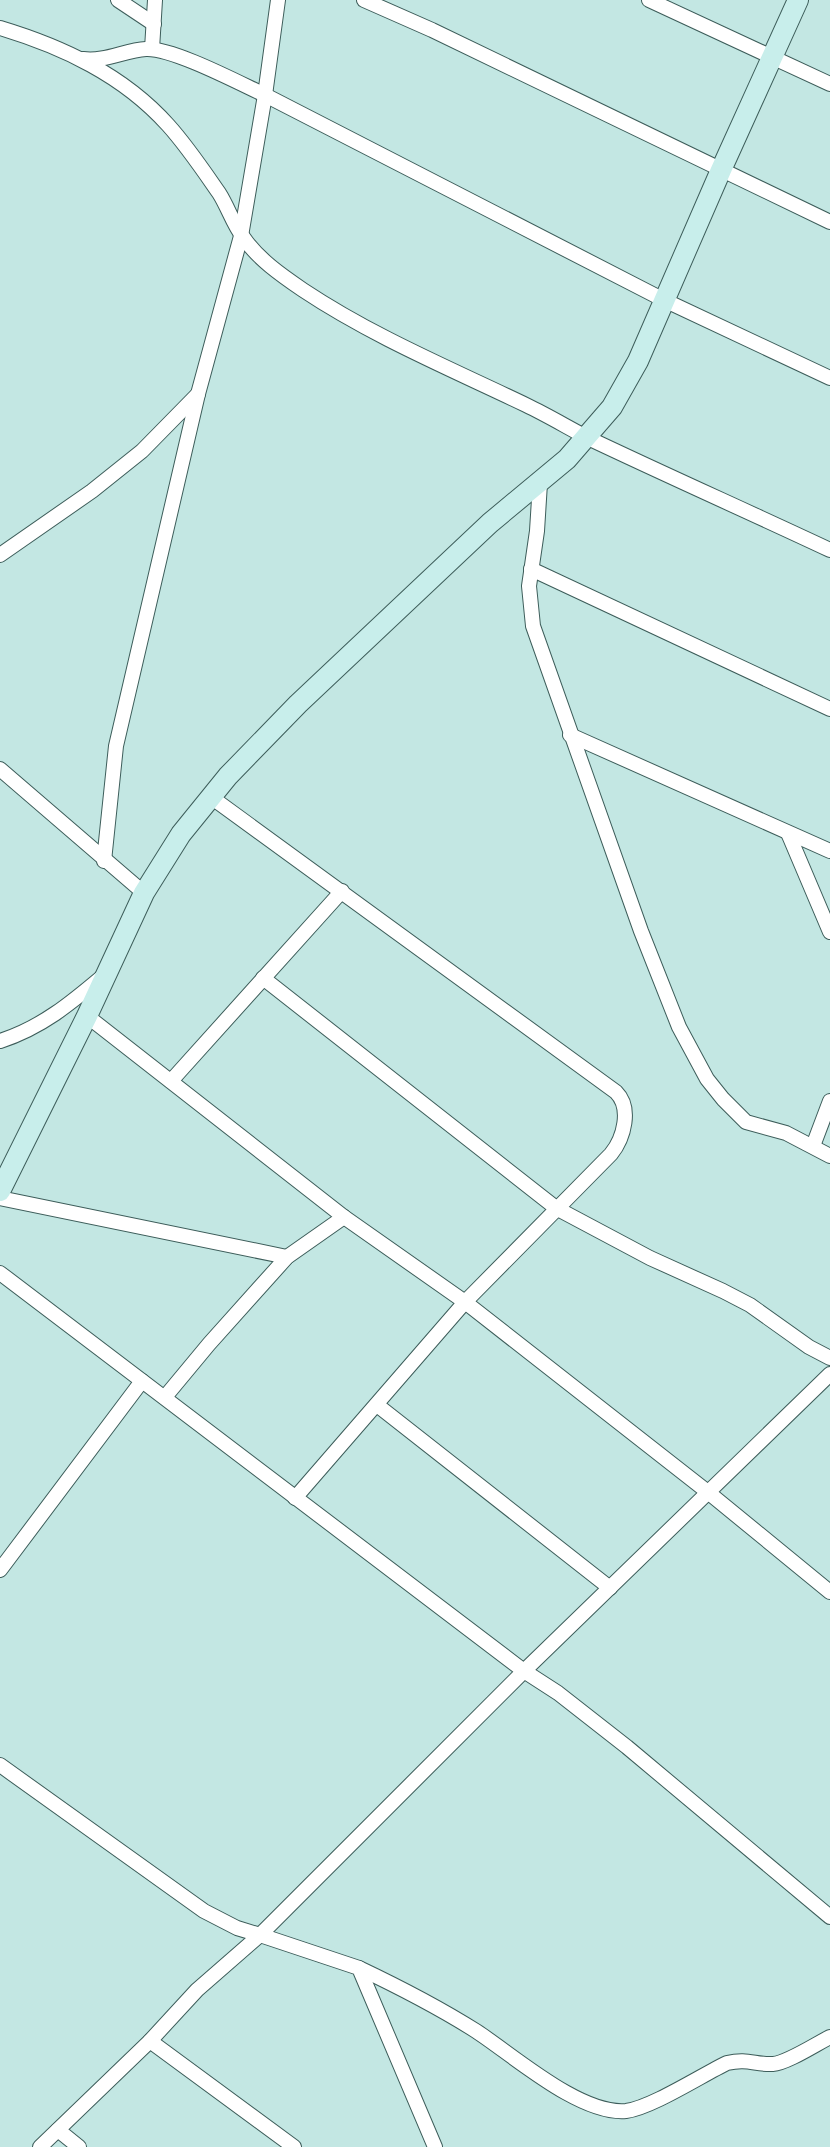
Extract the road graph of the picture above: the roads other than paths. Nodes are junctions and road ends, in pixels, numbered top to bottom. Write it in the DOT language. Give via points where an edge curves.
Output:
graph roads {
  1 [pos="118,0"];
  2 [pos="155,0"];
  3 [pos="278,0"];
  4 [pos="364,0"];
  5 [pos="649,0"];
  6 [pos="798,0"];
  7 [pos="154,24"];
  8 [pos="0,28"];
  9 [pos="152,49"];
  10 [pos="772,57"];
  11 [pos="83,59"];
  12 [pos="830,84"];
  13 [pos="265,95"];
  14 [pos="721,170"];
  15 [pos="830,222"];
  16 [pos="241,236"];
  17 [pos="664,300"];
  18 [pos="830,378"];
  19 [pos="198,394"];
  20 [pos="587,437"];
  21 [pos="540,483"];
  22 [pos="830,550"];
  23 [pos="0,555"];
  24 [pos="531,569"];
  25 [pos="830,708"];
  26 [pos="570,735"];
  27 [pos="0,769"];
  28 [pos="211,797"];
  29 [pos="788,833"];
  30 [pos="830,851"];
  31 [pos="104,861"];
  32 [pos="342,891"];
  33 [pos="144,893"];
  34 [pos="830,932"];
  35 [pos="107,972"];
  36 [pos="263,978"];
  37 [pos="87,1016"];
  38 [pos="0,1041"];
  39 [pos="171,1081"];
  40 [pos="830,1101"];
  41 [pos="813,1146"];
  42 [pos="830,1156"];
  43 [pos="0,1191"];
  44 [pos="0,1198"];
  45 [pos="556,1208"];
  46 [pos="344,1217"];
  47 [pos="287,1258"];
  48 [pos="0,1273"];
  49 [pos="465,1302"];
  50 [pos="830,1358"];
  51 [pos="830,1374"];
  52 [pos="142,1381"];
  53 [pos="165,1397"];
  54 [pos="377,1405"];
  55 [pos="709,1493"];
  56 [pos="295,1498"];
  57 [pos="0,1570"];
  58 [pos="610,1588"];
  59 [pos="830,1592"];
  60 [pos="524,1671"];
  61 [pos="0,1765"];
  62 [pos="830,1917"];
  63 [pos="260,1935"];
  64 [pos="359,1968"];
  65 [pos="830,2037"];
  66 [pos="150,2041"];
  67 [pos="58,2130"];
  68 [pos="40,2147"];
  69 [pos="78,2147"];
  70 [pos="294,2147"];
  71 [pos="435,2147"];
  1 -- 7 [label="street"];
  2 -- 7 [label="street"];
  3 -- 13 [label="street"];
  4 -- 14 [label="street" via="432,30"];
  5 -- 10 [label="street"];
  6 -- 10 [label="main road"];
  7 -- 9 [label="street"];
  8 -- 11 [label="street"];
  9 -- 11 [label="street" via="96,60"];
  9 -- 13 [label="street" via="214,71"];
  10 -- 12 [label="street"];
  10 -- 14 [label="main road"];
  11 -- 16 [label="street" via="138,97 183,142 221,196"];
  13 -- 16 [label="street"];
  13 -- 17 [label="street"];
  14 -- 15 [label="street"];
  14 -- 17 [label="main road"];
  16 -- 19 [label="street"];
  16 -- 20 [label="street" via="274,268 326,304 420,355"];
  17 -- 18 [label="street"];
  17 -- 20 [label="main road" via="633,373 612,407"];
  19 -- 23 [label="street" via="142,451 92,491"];
  19 -- 31 [label="street" via="116,746"];
  20 -- 21 [label="main road"];
  20 -- 22 [label="street"];
  21 -- 24 [label="street" via="537,532"];
  21 -- 28 [label="main road" via="473,539 298,704"];
  24 -- 25 [label="street"];
  24 -- 26 [label="street" via="529,598 533,626"];
  26 -- 29 [label="street"];
  26 -- 41 [label="street" via="641,931 679,1027 707,1078 746,1122 778,1130"];
  27 -- 31 [label="street"];
  28 -- 32 [label="street"];
  28 -- 33 [label="main road" via="168,853"];
  29 -- 30 [label="street"];
  29 -- 34 [label="street"];
  31 -- 33 [label="street"];
  32 -- 36 [label="street"];
  32 -- 45 [label="street" via="621,1097 625,1111 621,1136 615,1149"];
  33 -- 35 [label="main road"];
  35 -- 37 [label="main road"];
  35 -- 38 [label="street" via="55,1015"];
  36 -- 39 [label="street"];
  36 -- 45 [label="street"];
  37 -- 39 [label="street"];
  37 -- 43 [label="main road"];
  39 -- 46 [label="street"];
  40 -- 41 [label="street"];
  41 -- 42 [label="street"];
  44 -- 47 [label="street"];
  45 -- 49 [label="street"];
  45 -- 50 [label="street" via="650,1258 730,1294 809,1347"];
  46 -- 47 [label="street"];
  46 -- 49 [label="street"];
  47 -- 53 [label="street"];
  48 -- 52 [label="street"];
  49 -- 54 [label="street"];
  49 -- 55 [label="street"];
  51 -- 55 [label="street"];
  52 -- 53 [label="street"];
  52 -- 57 [label="street"];
  53 -- 56 [label="street"];
  54 -- 56 [label="street"];
  54 -- 58 [label="street"];
  55 -- 58 [label="street"];
  55 -- 59 [label="street"];
  56 -- 60 [label="street"];
  58 -- 60 [label="street"];
  60 -- 62 [label="street" via="558,1693 627,1747"];
  60 -- 63 [label="street"];
  61 -- 63 [label="street" via="204,1911 237,1928"];
  63 -- 64 [label="street"];
  63 -- 66 [label="street" via="197,1990"];
  64 -- 65 [label="street" via="409,1991 582,2102 618,2110 626,2111 651,2102 727,2063 740,2060 775,2064"];
  64 -- 71 [label="street"];
  66 -- 67 [label="street"];
  66 -- 70 [label="street"];
  67 -- 68 [label="street"];
  67 -- 69 [label="street"];
}
